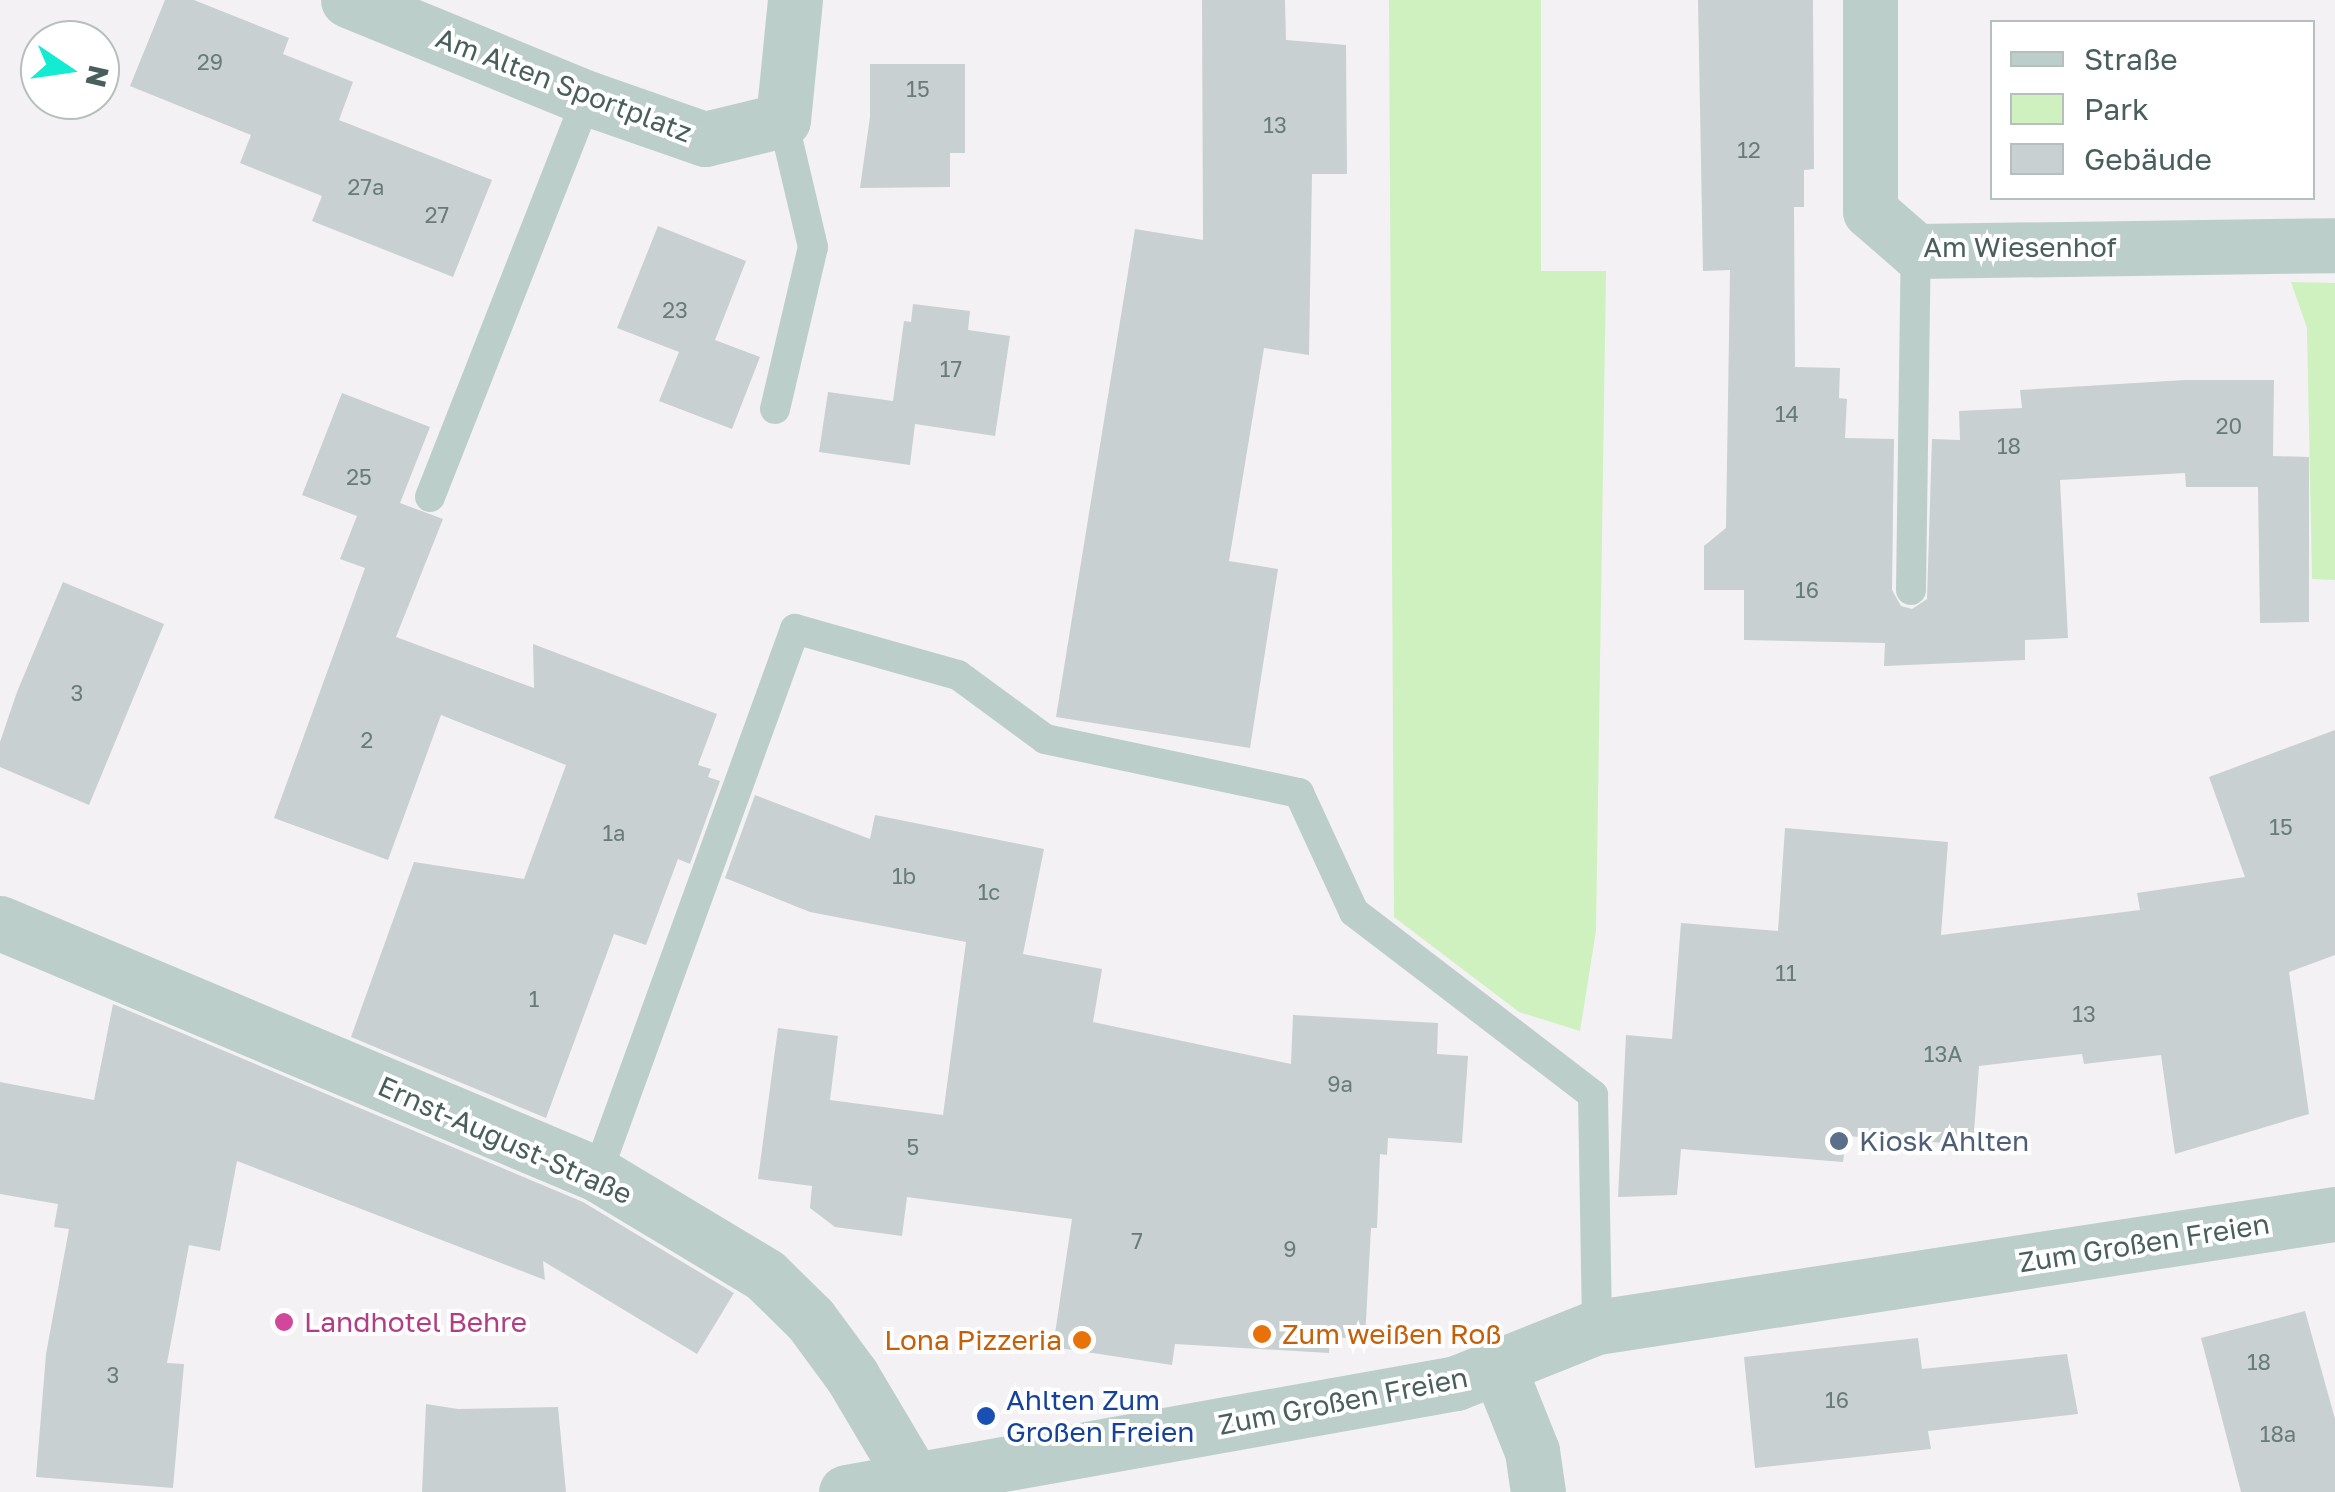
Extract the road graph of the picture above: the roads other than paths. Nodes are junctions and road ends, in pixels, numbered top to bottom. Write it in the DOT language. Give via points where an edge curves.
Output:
graph roads {
  1 [pos="348,0"];
  2 [pos="795,0"];
  3 [pos="1870,0"];
  4 [pos="587,98"];
  5 [pos="783,120"];
  6 [pos="2335,245"];
  7 [pos="1916,251"];
  8 [pos="776,409"];
  9 [pos="430,496"];
  10 [pos="1911,590"];
  11 [pos="0,923"];
  12 [pos="596,1174"];
  13 [pos="2335,1214"];
  14 [pos="1597,1327"];
  15 [pos="1498,1366"];
  16 [pos="918,1486"];
  17 [pos="846,1492"];
  18 [pos="1538,1492"];
  1 -- 4 [label="street, Am Alten Sportplatz"];
  2 -- 5 [label="street"];
  3 -- 7 [label="street, Am Wiesenhof" via="1870,210"];
  4 -- 5 [label="street, Am Alten Sportplatz" via="705,138"];
  4 -- 9 [label="lane"];
  5 -- 8 [label="lane" via="813,247"];
  6 -- 7 [label="street, Am Wiesenhof"];
  7 -- 10 [label="lane"];
  11 -- 12 [label="street, Ernst-August-Straße"];
  12 -- 14 [label="lane" via="795,629 958,674 1045,739 1299,793 1354,912 1592,1095"];
  12 -- 16 [label="street, Ernst-August-Straße" via="766,1275 852,1376"];
  13 -- 14 [label="street, Zum Großen Freien"];
  14 -- 15 [label="street, Zum Großen Freien"];
  15 -- 16 [label="street, Zum Großen Freien" via="1456,1383"];
  15 -- 18 [label="street" via="1532,1451"];
  16 -- 17 [label="street, Zum Großen Freien"];
}
